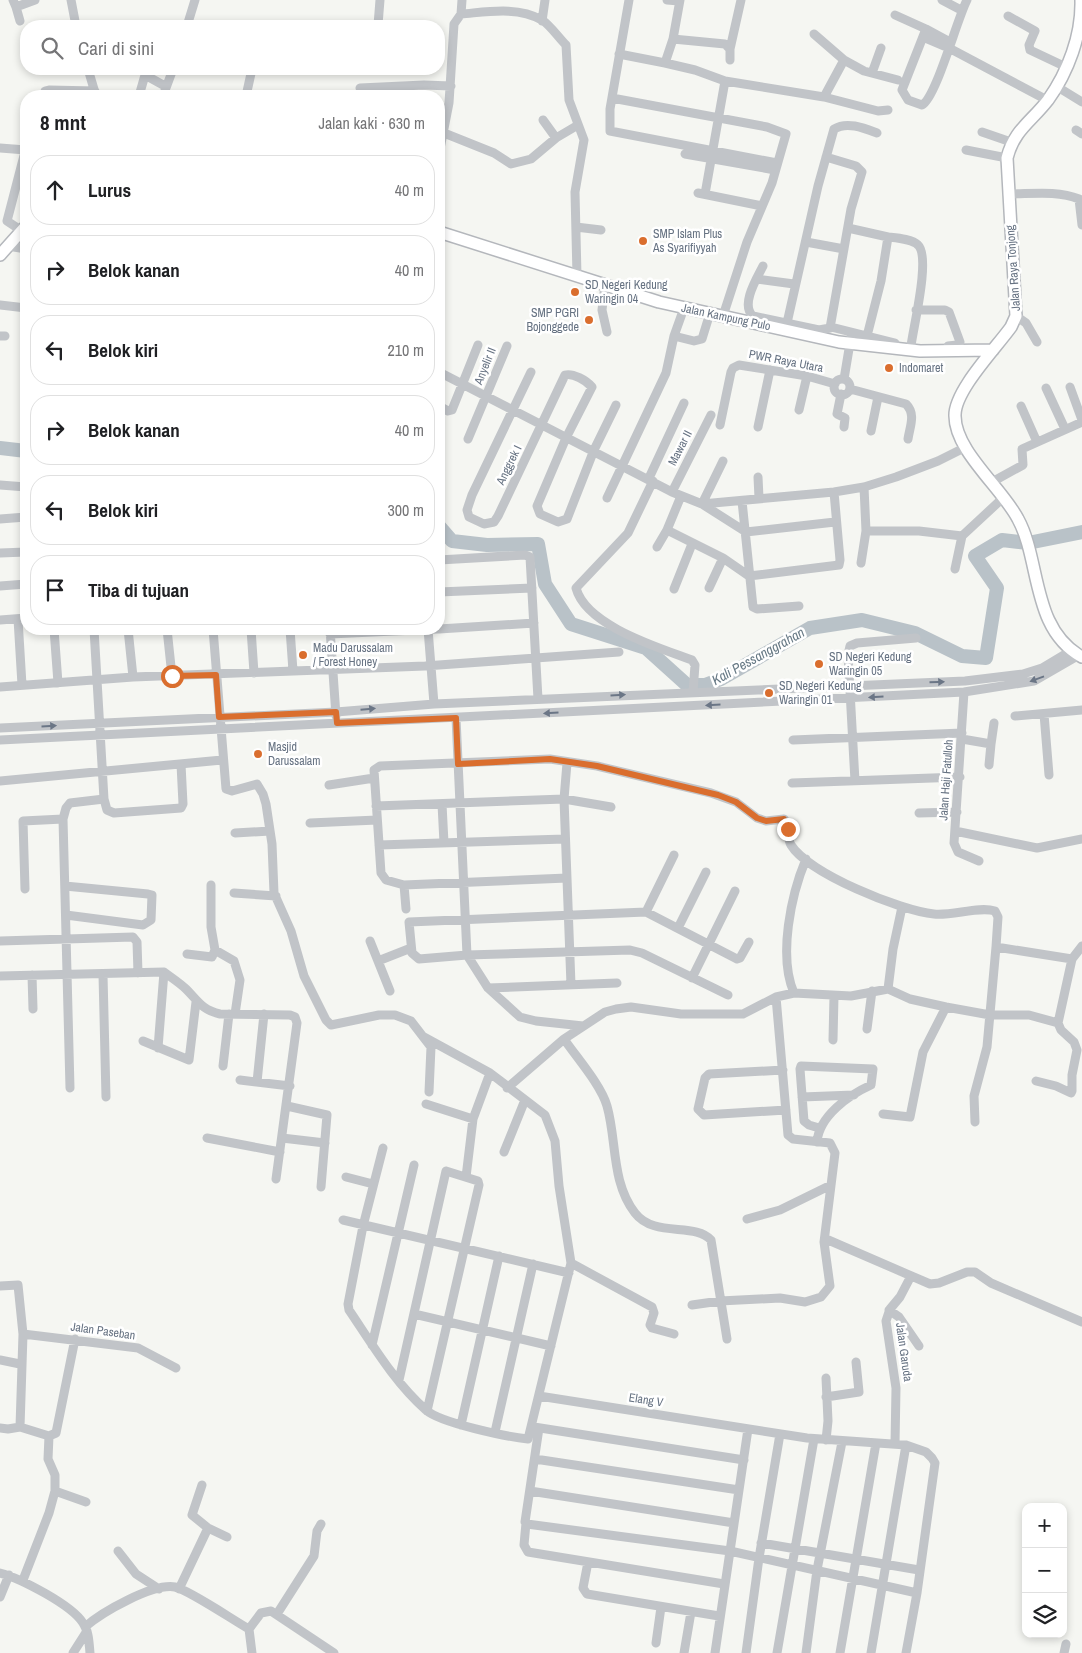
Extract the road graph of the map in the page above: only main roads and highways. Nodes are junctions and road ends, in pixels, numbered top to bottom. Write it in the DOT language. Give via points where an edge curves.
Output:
graph roads {
  1 [pos="1081,1"];
  2 [pos="20,233"];
  3 [pos="445,234"];
  4 [pos="4,250"];
  5 [pos="994,350"];
  6 [pos="1078,654"];
  1 -- 5 [label="main road, Jalan Raya Tonjong" via="1078,38 1066,67 1047,100 1011,142 1007,158 1016,316"];
  2 -- 4 [label="main road"];
  3 -- 5 [label="main road, Jalan Kampung Pulo" via="684,308 920,351"];
  5 -- 6 [label="main road, Jalan Raya Tonjong" via="961,396 956,408 956,425 966,447 1019,520 1048,618"];
}
